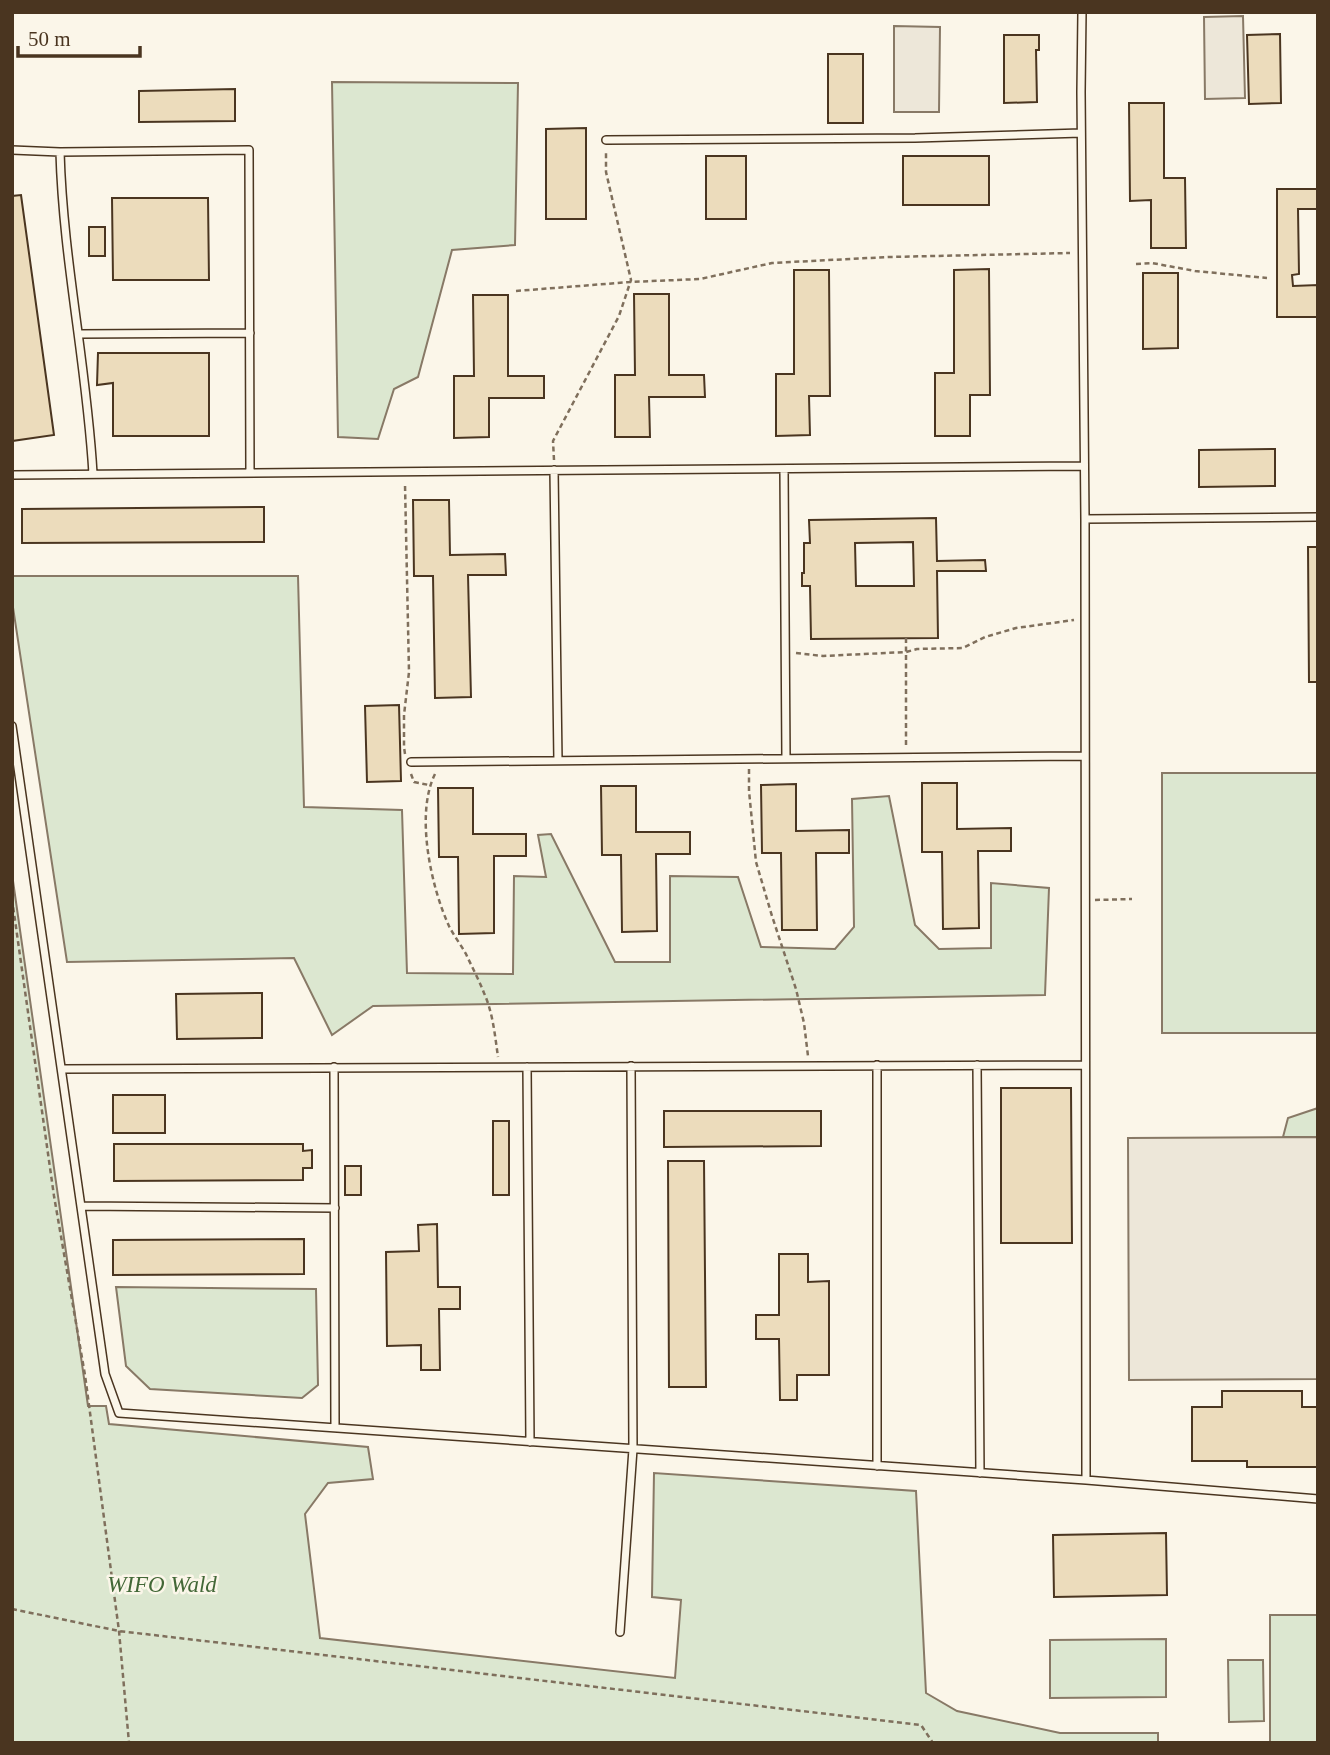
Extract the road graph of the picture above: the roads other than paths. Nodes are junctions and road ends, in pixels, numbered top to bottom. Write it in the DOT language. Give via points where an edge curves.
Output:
graph roads {
  1 [pos="1082,12"];
  2 [pos="1081,133"];
  3 [pos="606,140"];
  4 [pos="12,150"];
  5 [pos="60,152"];
  6 [pos="250,333"];
  7 [pos="79,334"];
  8 [pos="1084,466"];
  9 [pos="784,469"];
  10 [pos="554,470"];
  11 [pos="250,473"];
  12 [pos="93,474"];
  13 [pos="12,475"];
  14 [pos="1318,517"];
  15 [pos="1085,519"];
  16 [pos="12,726"];
  17 [pos="1085,756"];
  18 [pos="786,758"];
  19 [pos="558,761"];
  20 [pos="411,762"];
  21 [pos="877,1065"];
  22 [pos="977,1065"];
  23 [pos="1085,1065"];
  24 [pos="631,1066"];
  25 [pos="527,1067"];
  26 [pos="334,1068"];
  27 [pos="62,1069"];
  28 [pos="81,1206"];
  29 [pos="335,1208"];
  30 [pos="335,1428"];
  31 [pos="530,1442"];
  32 [pos="633,1449"];
  33 [pos="877,1466"];
  34 [pos="980,1473"];
  35 [pos="1086,1480"];
  36 [pos="1318,1499"];
  37 [pos="620,1632"];
  1 -- 2 [label="lane"];
  2 -- 3 [label="lane"];
  2 -- 8 [label="lane"];
  4 -- 5 [label="lane"];
  5 -- 6 [label="lane" via="249,150"];
  5 -- 7 [label="lane" via="61,199"];
  6 -- 7 [label="lane"];
  6 -- 11 [label="lane"];
  7 -- 12 [label="lane"];
  8 -- 9 [label="lane"];
  8 -- 15 [label="lane"];
  9 -- 10 [label="lane"];
  9 -- 18 [label="lane"];
  10 -- 11 [label="lane"];
  10 -- 19 [label="lane"];
  11 -- 12 [label="lane"];
  12 -- 13 [label="lane"];
  14 -- 15 [label="lane"];
  15 -- 17 [label="lane"];
  16 -- 27 [label="lane"];
  17 -- 18 [label="lane"];
  17 -- 23 [label="lane"];
  18 -- 19 [label="lane"];
  19 -- 20 [label="lane"];
  21 -- 22 [label="lane"];
  21 -- 24 [label="lane"];
  21 -- 33 [label="lane"];
  22 -- 23 [label="lane"];
  22 -- 34 [label="lane"];
  23 -- 35 [label="lane"];
  24 -- 25 [label="lane"];
  24 -- 32 [label="lane"];
  25 -- 26 [label="lane"];
  25 -- 31 [label="lane"];
  26 -- 27 [label="lane"];
  26 -- 29 [label="lane"];
  27 -- 28 [label="lane"];
  28 -- 29 [label="lane"];
  28 -- 30 [label="lane" via="105,1374 119,1413"];
  29 -- 30 [label="lane"];
  30 -- 31 [label="lane"];
  31 -- 32 [label="lane"];
  32 -- 33 [label="lane"];
  32 -- 37 [label="lane"];
  33 -- 34 [label="lane"];
  34 -- 35 [label="lane"];
  35 -- 36 [label="lane"];
}
